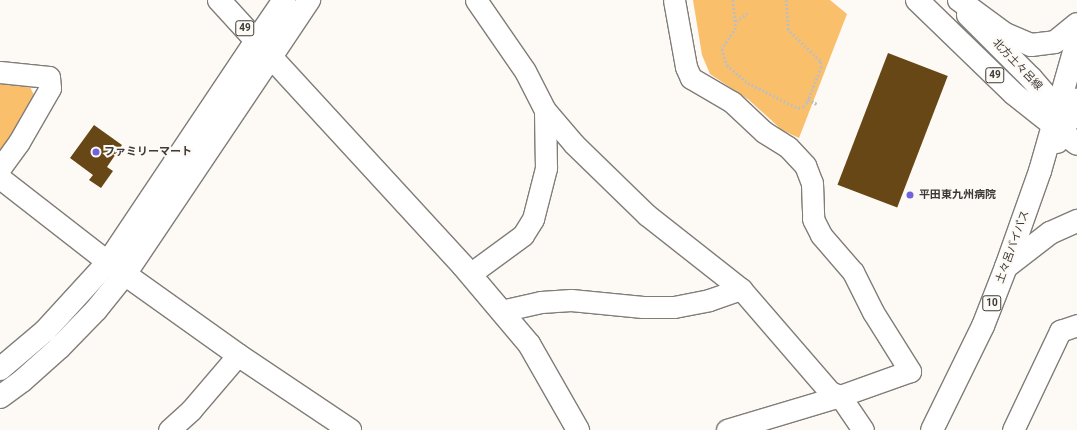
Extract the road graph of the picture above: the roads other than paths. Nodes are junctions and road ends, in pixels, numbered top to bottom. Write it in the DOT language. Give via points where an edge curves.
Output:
graph roads {
  1 [pos="219,0"];
  2 [pos="284,0"];
  3 [pos="309,0"];
  4 [pos="476,0"];
  5 [pos="674,0"];
  6 [pos="917,0"];
  7 [pos="953,0"];
  8 [pos="959,0"];
  9 [pos="1077,24"];
  10 [pos="256,41"];
  11 [pos="1077,41"];
  12 [pos="271,57"];
  13 [pos="0,72"];
  14 [pos="1077,100"];
  15 [pos="545,110"];
  16 [pos="1066,127"];
  17 [pos="0,168"];
  18 [pos="0,178"];
  19 [pos="1077,221"];
  20 [pos="1006,267"];
  21 [pos="116,268"];
  22 [pos="470,274"];
  23 [pos="741,289"];
  24 [pos="501,311"];
  25 [pos="1077,325"];
  26 [pos="238,355"];
  27 [pos="0,369"];
  28 [pos="840,396"];
  29 [pos="0,397"];
  30 [pos="169,430"];
  31 [pos="350,430"];
  32 [pos="578,430"];
  33 [pos="728,430"];
  34 [pos="863,430"];
  35 [pos="932,430"];
  36 [pos="1013,430"];
  1 -- 10 [label="main road, 49"];
  2 -- 10 [label="main road, 49"];
  3 -- 12 [label="main road"];
  4 -- 15 [label="street" via="525,71"];
  5 -- 28 [label="street" via="686,67 691,78 732,102 764,132 788,147 805,165 812,183 812,219 821,235 853,272 873,312 910,371"];
  6 -- 16 [label="main road, 北方土々呂線 / 49" via="1014,94"];
  7 -- 16 [label="main road, 北方土々呂線 / 49"];
  8 -- 9 [label="main road" via="1005,34 1031,45 1055,42"];
  10 -- 12 [label="main road, 49"];
  10 -- 21 [label="main road"];
  11 -- 16 [label="main road, 土々呂バイパス / 10"];
  12 -- 21 [label="main road"];
  12 -- 22 [label="main road"];
  13 -- 17 [label="street" via="49,77 50,88 19,142"];
  14 -- 16 [label="main road, 土々呂バイパス / 10"];
  15 -- 22 [label="street" via="546,168 532,219 523,235"];
  15 -- 23 [label="street" via="574,144 647,215"];
  16 -- 20 [label="main road, 土々呂バイパス / 10" via="1040,171"];
  18 -- 21 [label="street"];
  19 -- 20 [label="main road" via="1050,233"];
  20 -- 35 [label="main road, 土々呂バイパス / 10" via="983,326"];
  21 -- 26 [label="main road"];
  21 -- 27 [label="main road"];
  21 -- 29 [label="main road" via="96,310 60,347"];
  22 -- 24 [label="main road"];
  23 -- 24 [label="street" via="709,300 674,307 643,307 571,300 541,302"];
  23 -- 28 [label="street" via="830,392"];
  24 -- 32 [label="main road" via="529,344"];
  25 -- 36 [label="street" via="1060,331"];
  26 -- 30 [label="street" via="191,410"];
  26 -- 31 [label="main road"];
  28 -- 33 [label="street"];
  28 -- 34 [label="street"];
}
